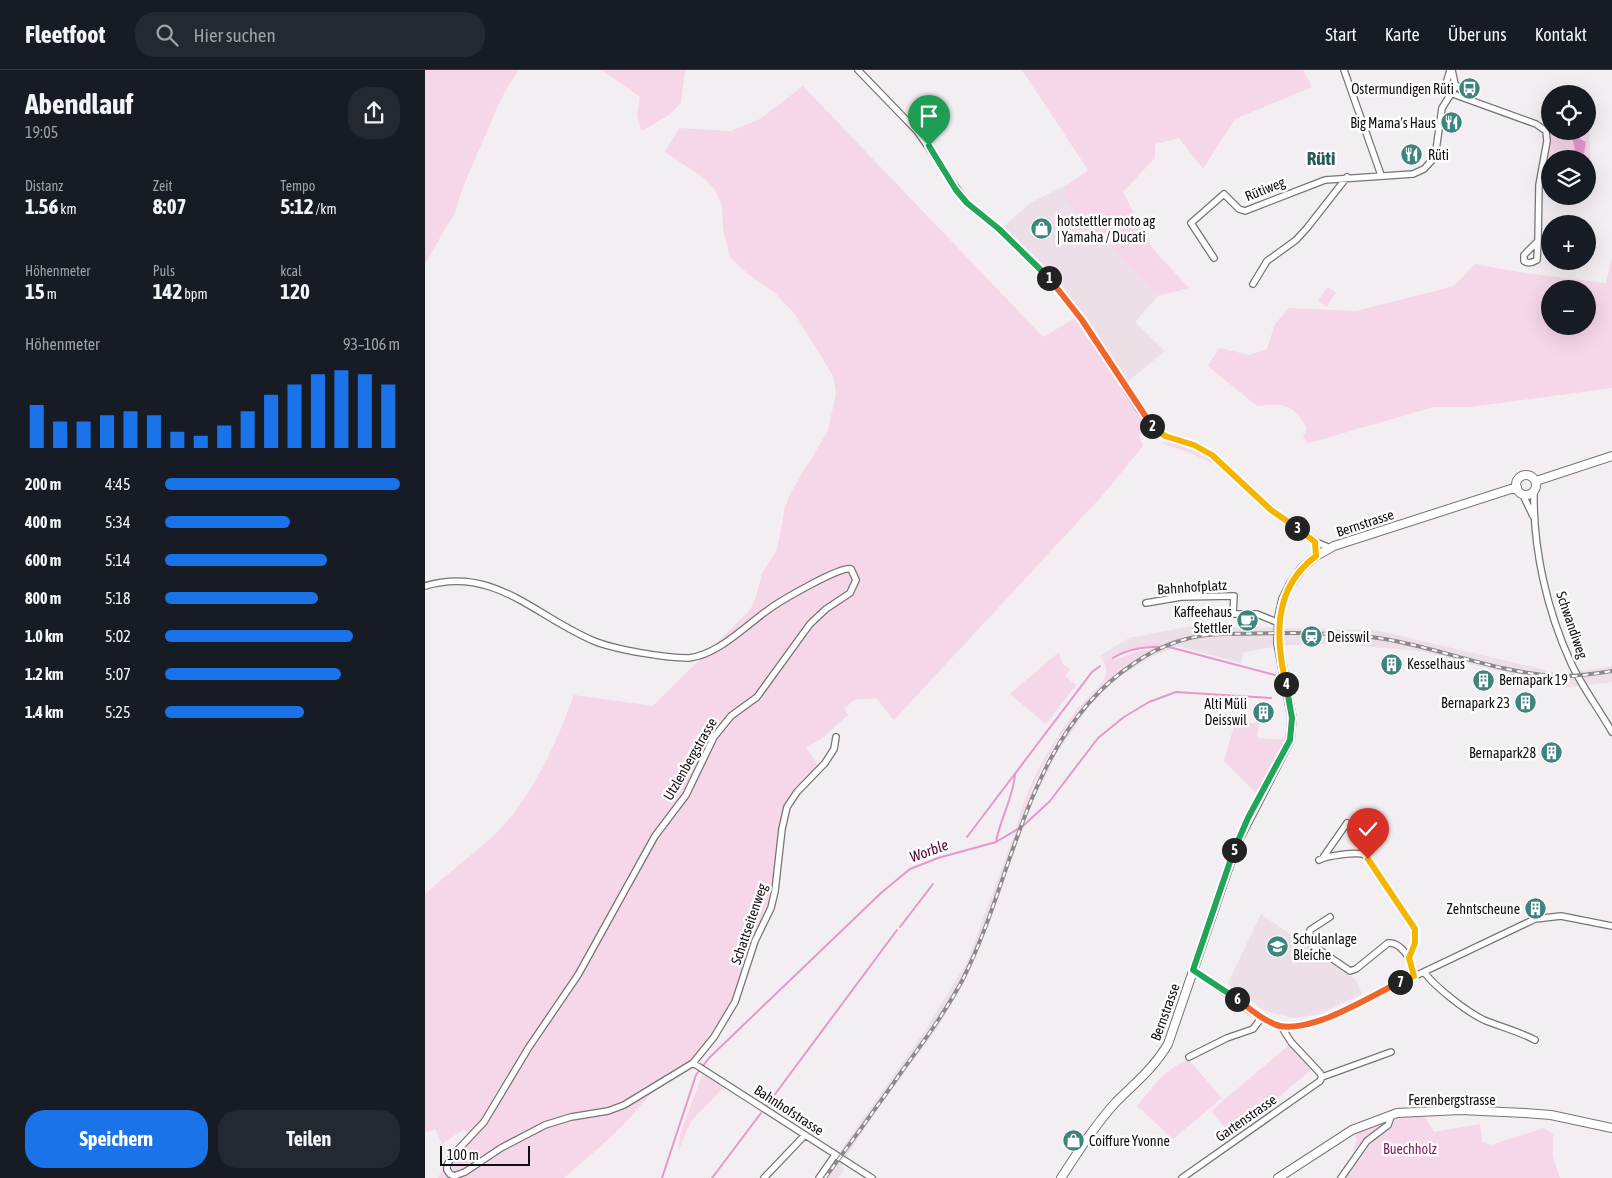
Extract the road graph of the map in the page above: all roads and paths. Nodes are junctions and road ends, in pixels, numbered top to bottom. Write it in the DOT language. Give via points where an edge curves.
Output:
graph roads {
  1 [pos="859,70"];
  2 [pos="1343,70"];
  3 [pos="1451,70"];
  4 [pos="1456,86"];
  5 [pos="1451,92"];
  6 [pos="1473,101"];
  7 [pos="1381,175"];
  8 [pos="1347,177"];
  9 [pos="1538,241"];
  10 [pos="1213,258"];
  11 [pos="1253,284"];
  12 [pos="1612,456"];
  13 [pos="1536,481"];
  14 [pos="1517,487"];
  15 [pos="1534,492"];
  16 [pos="1523,495"];
  17 [pos="1534,518"];
  18 [pos="1315,542"];
  19 [pos="1329,548"];
  20 [pos="1316,556"];
  21 [pos="425,586"];
  22 [pos="1147,602"];
  23 [pos="1279,623"];
  24 [pos="1612,732"];
  25 [pos="835,737"];
  26 [pos="1347,823"];
  27 [pos="1330,916"];
  28 [pos="1612,926"];
  29 [pos="1409,958"];
  30 [pos="1193,970"];
  31 [pos="1424,972"];
  32 [pos="1414,976"];
  33 [pos="1262,1017"];
  34 [pos="1281,1026"];
  35 [pos="1535,1040"];
  36 [pos="1391,1052"];
  37 [pos="1189,1056"];
  38 [pos="695,1064"];
  39 [pos="1322,1077"];
  40 [pos="1392,1114"];
  41 [pos="1612,1128"];
  42 [pos="804,1136"];
  43 [pos="835,1155"];
  44 [pos="1286,1175"];
  45 [pos="447,1176"];
  46 [pos="1063,1177"];
  47 [pos="764,1178"];
  48 [pos="819,1178"];
  49 [pos="872,1178"];
  50 [pos="1182,1178"];
  51 [pos="1278,1178"];
  52 [pos="1341,1178"];
  1 -- 18 [label="street" via="917,131 967,203 1051,280 1156,429 1165,436 1194,445 1212,455 1271,510"];
  2 -- 7 [label="street"];
  3 -- 4 [label="street, Rütiweg"];
  3 -- 5 [label="street, Rütiweg" via="1446,84"];
  4 -- 5 [label="street, Rütiweg"];
  4 -- 6 [label="street"];
  5 -- 6 [label="street"];
  5 -- 7 [label="street, Rütiweg" via="1442,108 1435,155 1429,166 1413,174"];
  6 -- 9 [label="street" via="1536,124 1546,132 1539,185"];
  7 -- 8 [label="street, Rütiweg"];
  8 -- 10 [label="street, Rütiweg" via="1307,185 1245,211 1239,210 1224,194 1191,222"];
  8 -- 11 [label="street" via="1302,234 1267,261"];
  12 -- 13 [label="main road, Bernstrasse"];
  13 -- 14 [label="main road, Bernstrasse" via="1523,476"];
  13 -- 15 [label="main road"];
  14 -- 16 [label="main road"];
  14 -- 19 [label="main road, Bernstrasse"];
  15 -- 16 [label="main road"];
  15 -- 17 [label="street, Schwandiweg"];
  16 -- 17 [label="street, Schwandiweg"];
  17 -- 24 [label="street, Schwandiweg" via="1546,587 1563,642 1573,668"];
  18 -- 19 [label="street"];
  18 -- 20 [label="street"];
  19 -- 20 [label="main road, Bernstrasse"];
  20 -- 23 [label="main road, Bernstrasse" via="1297,573 1290,585 1283,599"];
  21 -- 45 [label="street, Utzlenbergstrasse" via="453,580 481,583 516,597 599,642 689,658 714,648 771,608 837,571 848,568 855,573 857,580 850,593 826,608 810,624 757,697 731,716 714,736 686,795 655,836 554,1014 529,1047 484,1122 449,1160"];
  22 -- 23 [label="street, Bahnhofplatz" via="1181,597 1234,596 1233,614 1257,614"];
  23 -- 30 [label="main road, Bernstrasse" via="1279,652 1292,718 1291,734 1237,843"];
  25 -- 38 [label="street, Schattseitenweg" via="834,749 825,763 787,807 771,908 755,941 735,1002"];
  26 -- 29 [label="street" via="1322,858 1358,852 1365,855 1415,929 1415,943"];
  27 -- 29 [label="street" via="1310,930 1308,942 1350,972 1388,943 1401,948"];
  28 -- 31 [label="street" via="1561,916 1540,918"];
  29 -- 32 [label="street"];
  30 -- 33 [label="street"];
  30 -- 46 [label="main road, Bernstrasse" via="1172,1035 1159,1058 1111,1108"];
  31 -- 32 [label="street"];
  31 -- 35 [label="street" via="1481,1019"];
  32 -- 34 [label="street" via="1320,1020"];
  33 -- 34 [label="street"];
  33 -- 37 [label="street" via="1253,1029"];
  34 -- 39 [label="street"];
  36 -- 39 [label="street, Gartenstrasse"];
  38 -- 42 [label="street, Bahnhofstrasse"];
  38 -- 45 [label="street, Utzlenbergstrasse" via="624,1105 545,1125 465,1172"];
  39 -- 50 [label="street, Gartenstrasse" via="1320,1082"];
  40 -- 41 [label="main road, Ferenbergstrasse" via="1428,1110 1525,1113"];
  40 -- 44 [label="main road, Ferenbergstrasse" via="1352,1130"];
  40 -- 52 [label="street" via="1388,1125 1367,1142"];
  42 -- 43 [label="street, Bahnhofstrasse"];
  42 -- 47 [label="street"];
  43 -- 48 [label="street"];
  43 -- 49 [label="street, Bahnhofstrasse"];
  44 -- 51 [label="main road, Ferenbergstrasse"];
}
